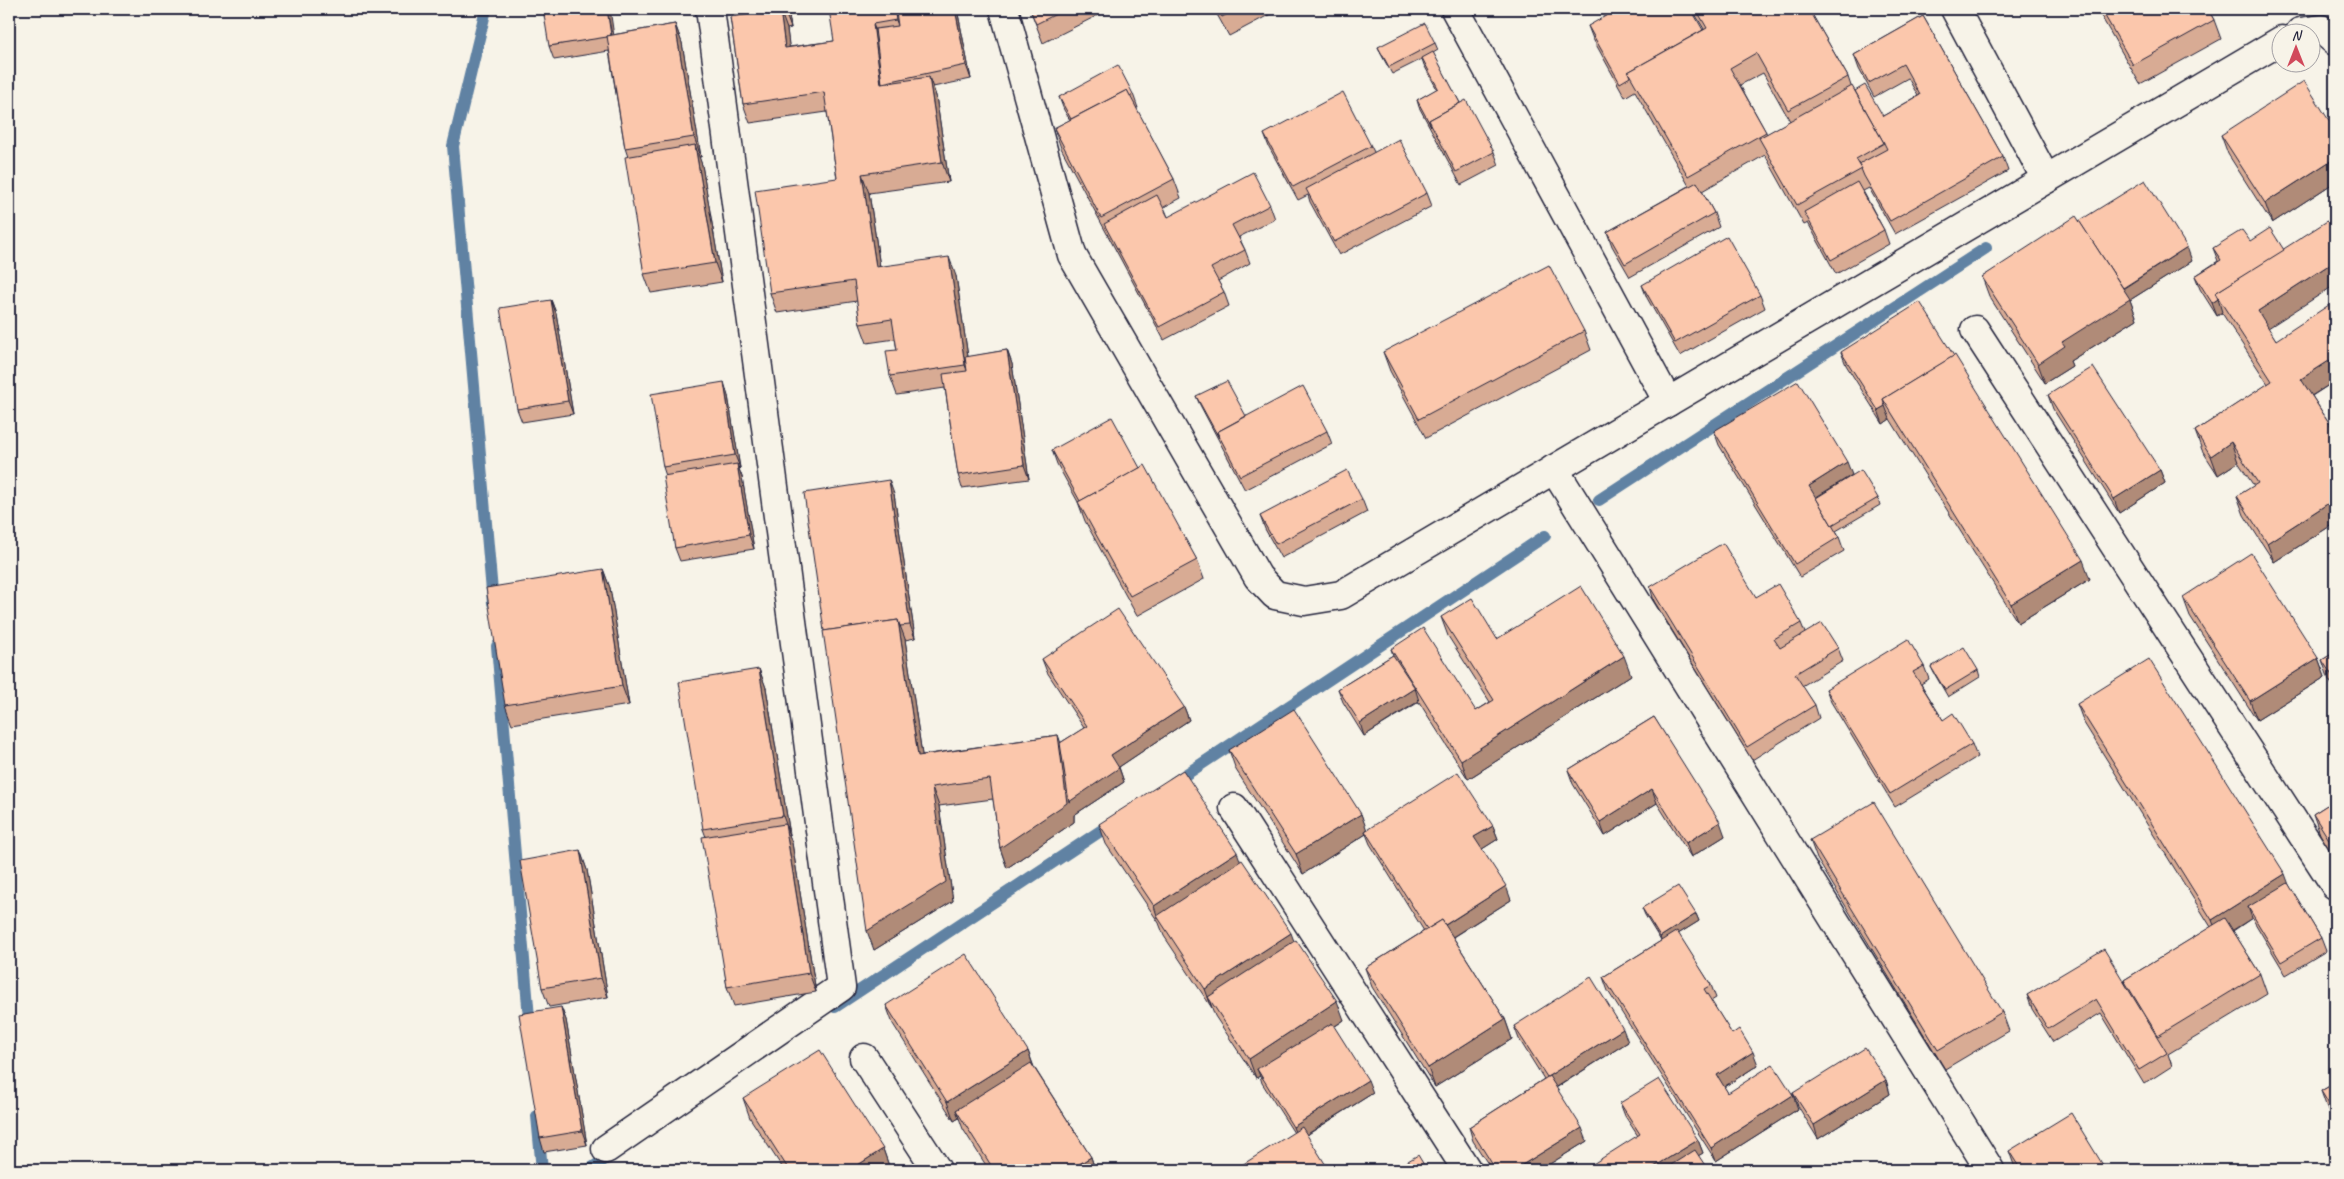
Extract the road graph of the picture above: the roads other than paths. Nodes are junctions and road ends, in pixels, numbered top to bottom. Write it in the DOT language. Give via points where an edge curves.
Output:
graph roads {
  1 [pos="710,9"];
  2 [pos="1004,9"];
  3 [pos="1455,9"];
  4 [pos="1955,9"];
  5 [pos="2322,30"];
  6 [pos="2335,41"];
  7 [pos="2272,46"];
  8 [pos="2046,179"];
  9 [pos="1975,330"];
  10 [pos="1668,402"];
  11 [pos="1554,469"];
  12 [pos="1234,808"];
  13 [pos="2335,885"];
  14 [pos="864,1058"];
  15 [pos="606,1149"];
  16 [pos="937,1170"];
  17 [pos="1467,1170"];
  18 [pos="1990,1170"];
  1 -- 15 [label="street" via="841,988"];
  2 -- 11 [label="street" via="1072,255 1258,578 1275,595 1304,601 1341,595"];
  3 -- 10 [label="street"];
  4 -- 8 [label="street"];
  5 -- 6 [label="street"];
  7 -- 8 [label="street"];
  8 -- 10 [label="street"];
  9 -- 13 [label="street"];
  10 -- 11 [label="street"];
  11 -- 18 [label="street"];
  12 -- 17 [label="street"];
  14 -- 16 [label="street"];
}
